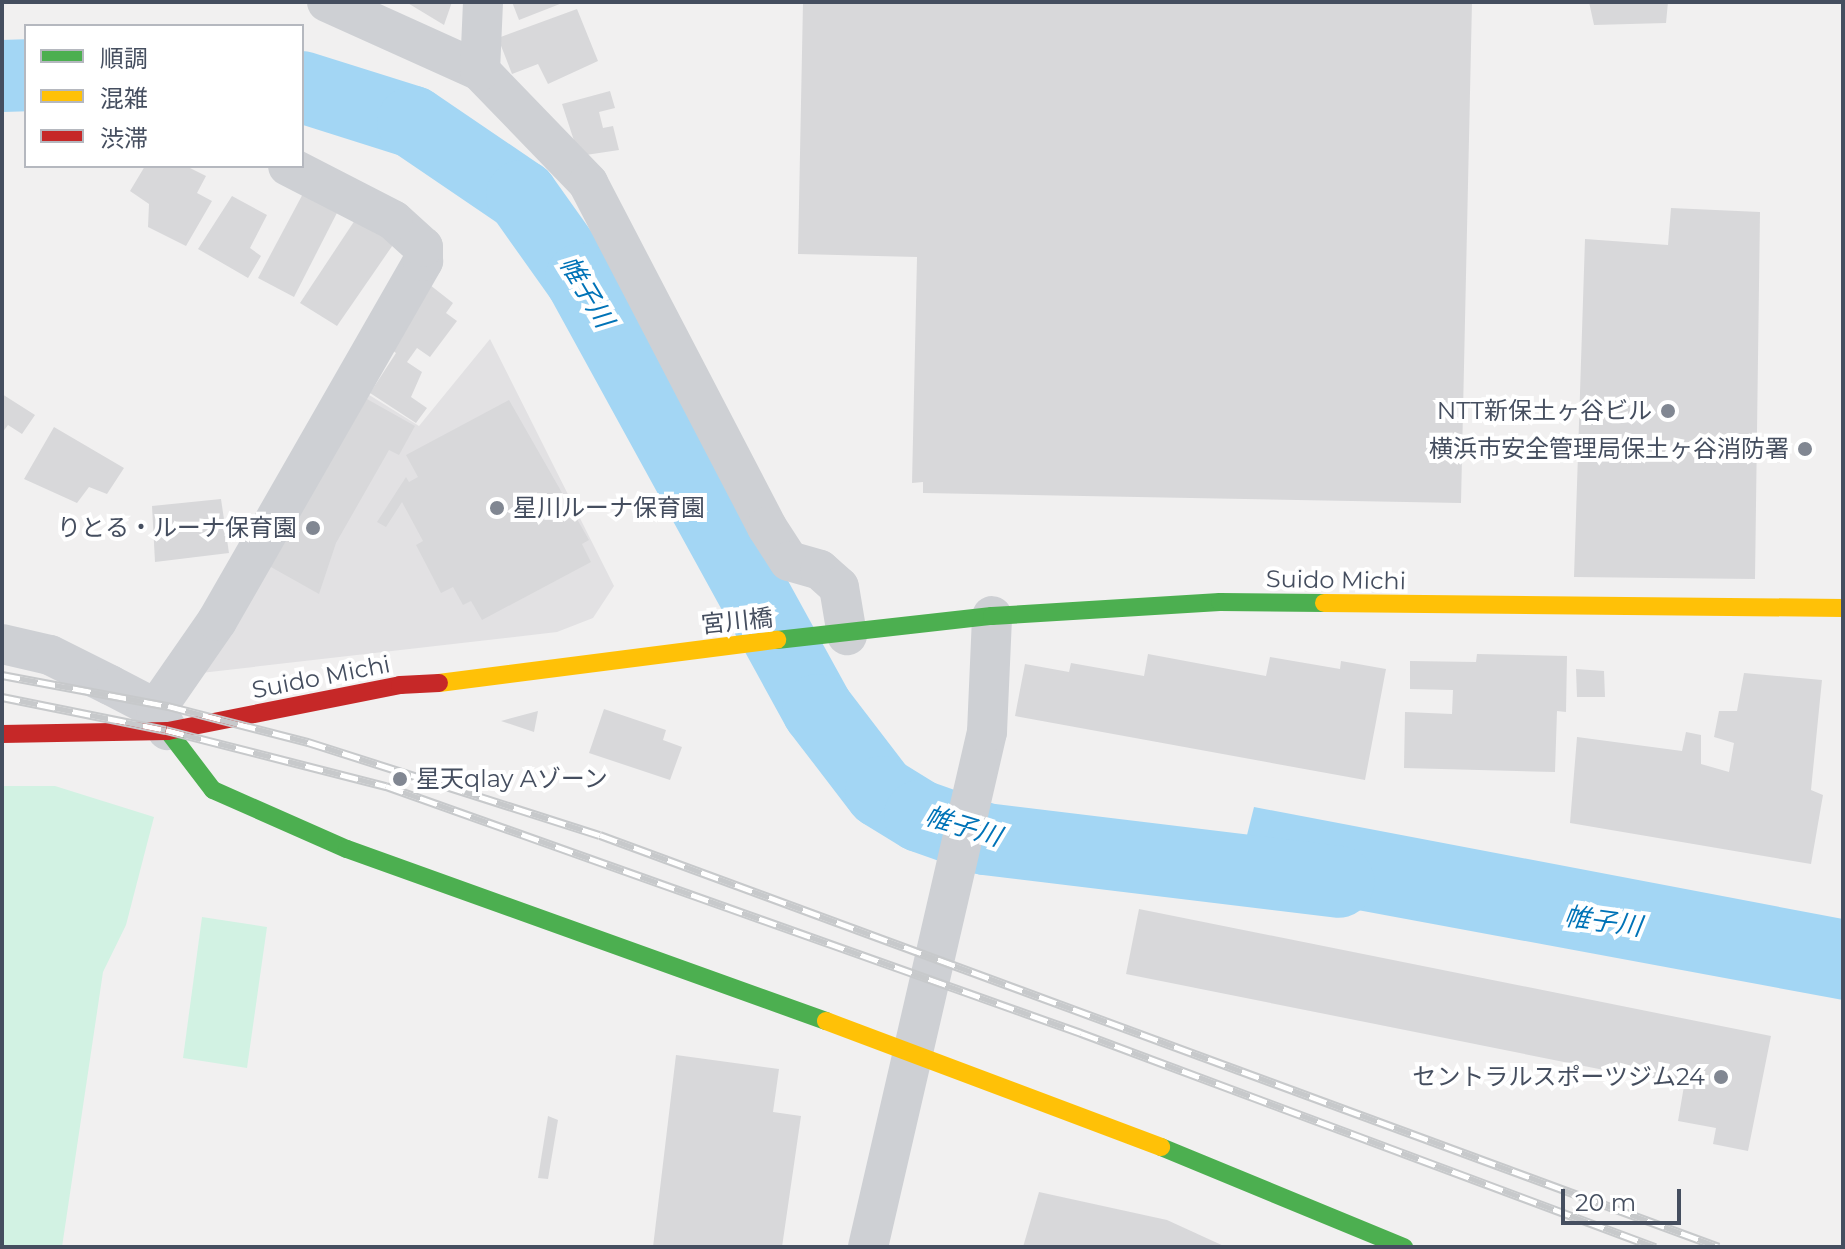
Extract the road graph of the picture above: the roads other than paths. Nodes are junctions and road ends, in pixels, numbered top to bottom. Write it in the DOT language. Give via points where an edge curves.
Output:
graph roads {
  1 [pos="327,2"];
  2 [pos="483,2"];
  3 [pos="480,71"];
  4 [pos="292,168"];
  5 [pos="1843,608"];
  6 [pos="992,616"];
  7 [pos="838,635"];
  8 [pos="2,644"];
  9 [pos="649,655"];
  10 [pos="162,720"];
  11 [pos="2,734"];
  12 [pos="916,1055"];
  13 [pos="868,1247"];
  14 [pos="1404,1247"];
  1 -- 3 [label="street"];
  2 -- 3 [label="street"];
  3 -- 7 [label="street" via="588,183 767,527 789,561 820,570 839,587"];
  4 -- 10 [label="street" via="393,220 423,247 423,261"];
  5 -- 6 [label="street, Suido Michi" via="1220,602"];
  6 -- 7 [label="street, Suido Michi"];
  6 -- 12 [label="street" via="987,732"];
  7 -- 9 [label="street, 宮川橋"];
  8 -- 10 [label="street" via="50,655"];
  9 -- 10 [label="street, Suido Michi"];
  10 -- 11 [label="street, Suido Michi"];
  10 -- 12 [label="street" via="213,790 347,849"];
  12 -- 13 [label="street"];
  12 -- 14 [label="street" via="1040,1097"];
}
